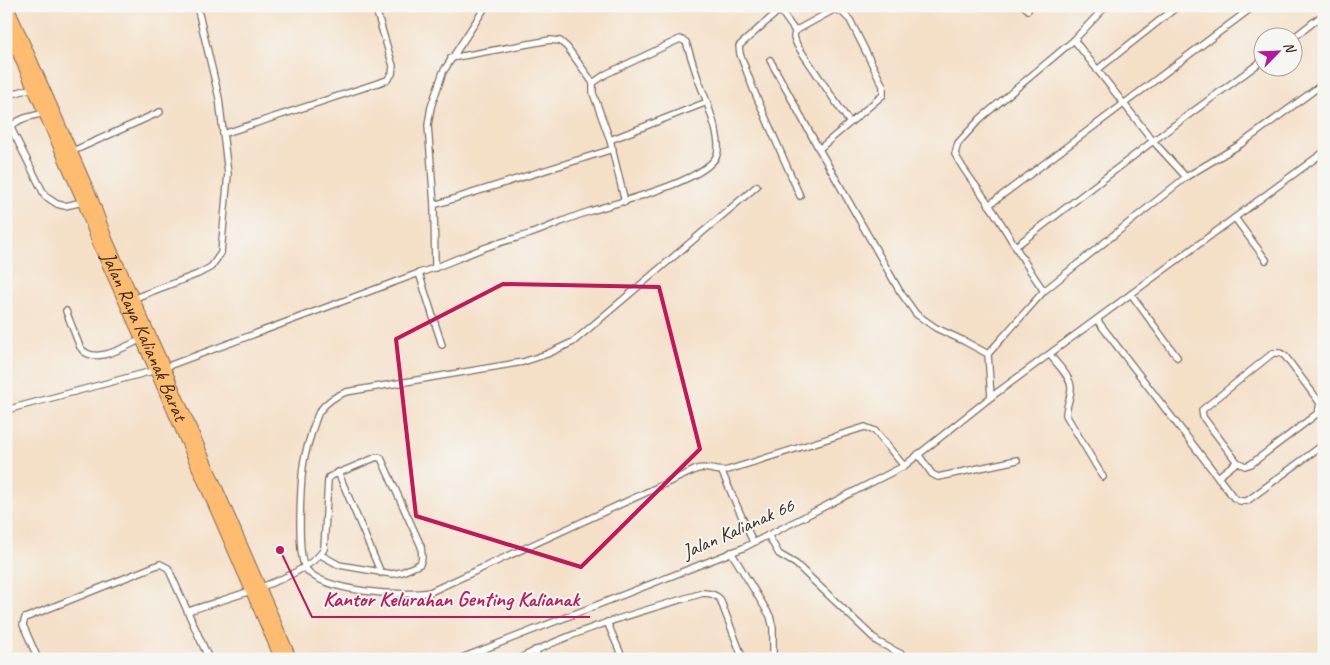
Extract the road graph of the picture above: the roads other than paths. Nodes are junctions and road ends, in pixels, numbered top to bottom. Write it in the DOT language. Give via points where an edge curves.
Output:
graph roads {
  1 [pos="197,6"];
  2 [pos="375,6"];
  3 [pos="486,6"];
  4 [pos="1106,6"];
  5 [pos="1178,6"];
  6 [pos="1254,6"];
  7 [pos="782,8"];
  8 [pos="6,14"];
  9 [pos="1324,14"];
  10 [pos="795,31"];
  11 [pos="1302,31"];
  12 [pos="1074,40"];
  13 [pos="452,58"];
  14 [pos="770,60"];
  15 [pos="1252,68"];
  16 [pos="1097,70"];
  17 [pos="593,84"];
  18 [pos="1324,84"];
  19 [pos="37,86"];
  20 [pos="6,96"];
  21 [pos="707,102"];
  22 [pos="1124,104"];
  23 [pos="49,112"];
  24 [pos="160,112"];
  25 [pos="850,123"];
  26 [pos="223,134"];
  27 [pos="610,140"];
  28 [pos="1153,141"];
  29 [pos="613,149"];
  30 [pos="819,149"];
  31 [pos="1324,152"];
  32 [pos="67,154"];
  33 [pos="1186,177"];
  34 [pos="757,186"];
  35 [pos="800,196"];
  36 [pos="88,201"];
  37 [pos="625,202"];
  38 [pos="434,205"];
  39 [pos="989,205"];
  40 [pos="1235,218"];
  41 [pos="1016,246"];
  42 [pos="1266,260"];
  43 [pos="435,268"];
  44 [pos="419,273"];
  45 [pos="1044,291"];
  46 [pos="1131,294"];
  47 [pos="129,300"];
  48 [pos="66,311"];
  49 [pos="1097,320"];
  50 [pos="146,338"];
  51 [pos="442,345"];
  52 [pos="988,354"];
  53 [pos="1050,355"];
  54 [pos="1177,357"];
  55 [pos="160,369"];
  56 [pos="991,397"];
  57 [pos="6,410"];
  58 [pos="1324,444"];
  59 [pos="918,454"];
  60 [pos="1017,460"];
  61 [pos="1237,462"];
  62 [pos="904,466"];
  63 [pos="338,472"];
  64 [pos="722,472"];
  65 [pos="1103,477"];
  66 [pos="1218,477"];
  67 [pos="768,535"];
  68 [pos="753,542"];
  69 [pos="731,552"];
  70 [pos="320,555"];
  71 [pos="305,568"];
  72 [pos="381,573"];
  73 [pos="254,588"];
  74 [pos="189,611"];
  75 [pos="607,622"];
  76 [pos="536,650"];
  77 [pos="38,659"];
  78 [pos="209,659"];
  79 [pos="286,659"];
  80 [pos="459,659"];
  81 [pos="518,659"];
  82 [pos="539,659"];
  83 [pos="623,659"];
  84 [pos="743,659"];
  85 [pos="773,659"];
  86 [pos="911,659"];
  1 -- 26 [label="lane" via="219,98"];
  2 -- 26 [label="lane" via="393,66 387,80"];
  3 -- 13 [label="lane"];
  4 -- 12 [label="lane"];
  5 -- 16 [label="lane"];
  6 -- 22 [label="lane"];
  7 -- 10 [label="lane"];
  7 -- 35 [label="lane" via="740,46 740,54"];
  8 -- 19 [label="highway, Jalan Raya Kalianak Barat"];
  9 -- 11 [label="lane"];
  10 -- 25 [label="lane" via="796,45"];
  10 -- 25 [label="lane" via="835,9 850,20 883,86 883,95"];
  12 -- 16 [label="lane"];
  12 -- 39 [label="lane" via="982,118 958,144 955,154 960,165"];
  13 -- 17 [label="lane" via="550,40 560,41"];
  13 -- 38 [label="lane" via="436,89 428,125"];
  14 -- 30 [label="lane"];
  15 -- 28 [label="lane"];
  16 -- 22 [label="lane"];
  17 -- 21 [label="lane" via="606,74 680,39 686,42"];
  17 -- 27 [label="lane" via="593,93"];
  18 -- 33 [label="lane" via="1241,144"];
  19 -- 20 [label="lane"];
  19 -- 23 [label="highway, Jalan Raya Kalianak Barat"];
  21 -- 27 [label="lane"];
  21 -- 37 [label="lane" via="719,147 715,158 701,171"];
  22 -- 28 [label="lane"];
  22 -- 39 [label="lane"];
  23 -- 32 [label="highway, Jalan Raya Kalianak Barat"];
  23 -- 36 [label="lane" via="20,120 11,128 45,196 65,206"];
  24 -- 32 [label="lane"];
  25 -- 30 [label="lane"];
  26 -- 47 [label="lane" via="228,174 221,253 211,267 198,274"];
  27 -- 29 [label="lane"];
  28 -- 33 [label="lane"];
  28 -- 41 [label="lane"];
  29 -- 37 [label="lane"];
  29 -- 38 [label="lane"];
  30 -- 52 [label="lane" via="916,314 936,328"];
  31 -- 40 [label="lane, Jalan Kalianak 66"];
  32 -- 36 [label="highway, Jalan Raya Kalianak Barat"];
  33 -- 45 [label="lane"];
  34 -- 71 [label="lane" via="573,342 523,362 346,392 333,398 319,412 304,459 300,547"];
  36 -- 47 [label="highway, Jalan Raya Kalianak Barat"];
  37 -- 43 [label="lane" via="489,246"];
  38 -- 43 [label="lane"];
  39 -- 41 [label="lane"];
  40 -- 42 [label="lane"];
  40 -- 46 [label="lane, Jalan Kalianak 66"];
  41 -- 45 [label="lane"];
  43 -- 44 [label="lane"];
  44 -- 51 [label="lane"];
  44 -- 55 [label="lane"];
  45 -- 52 [label="lane"];
  46 -- 49 [label="lane, Jalan Kalianak 66"];
  46 -- 54 [label="lane"];
  47 -- 50 [label="highway, Jalan Raya Kalianak Barat"];
  48 -- 50 [label="lane" via="80,347 89,355 100,356"];
  49 -- 53 [label="lane, Jalan Kalianak 66"];
  49 -- 66 [label="lane"];
  50 -- 55 [label="highway, Jalan Raya Kalianak Barat"];
  52 -- 56 [label="lane"];
  53 -- 56 [label="lane, Jalan Kalianak 66"];
  53 -- 65 [label="lane" via="1069,380 1071,388 1066,415"];
  55 -- 57 [label="lane"];
  55 -- 73 [label="highway, Jalan Raya Kalianak Barat"];
  56 -- 59 [label="lane, Jalan Kalianak 66"];
  58 -- 66 [label="lane" via="1247,501 1234,498"];
  59 -- 60 [label="lane" via="932,474 938,477"];
  59 -- 62 [label="lane, Jalan Kalianak 66"];
  61 -- 61 [label="lane" via="1245,466 1251,464 1318,413 1320,403 1280,353 1273,354 1202,410 1204,418"];
  61 -- 66 [label="lane"];
  62 -- 64 [label="lane" via="875,431 865,427"];
  62 -- 67 [label="lane, Jalan Kalianak 66"];
  63 -- 70 [label="lane" via="328,480 324,549"];
  63 -- 72 [label="lane"];
  63 -- 72 [label="lane" via="381,458 421,546 420,564 397,573"];
  64 -- 68 [label="lane"];
  64 -- 71 [label="lane" via="697,469 430,592 395,594 331,584 313,576"];
  67 -- 68 [label="lane, Jalan Kalianak 66"];
  67 -- 86 [label="lane" via="779,554 796,564 878,642"];
  68 -- 69 [label="lane, Jalan Kalianak 66"];
  69 -- 80 [label="lane, Jalan Kalianak 66"];
  69 -- 85 [label="lane" via="770,616"];
  70 -- 71 [label="lane"];
  70 -- 72 [label="lane" via="340,565"];
  71 -- 73 [label="lane"];
  73 -- 74 [label="lane"];
  73 -- 79 [label="highway, Jalan Raya Kalianak Barat"];
  74 -- 77 [label="lane" via="168,568 157,564 25,618 24,625"];
  74 -- 78 [label="lane"];
  75 -- 76 [label="lane"];
  75 -- 83 [label="lane"];
  75 -- 84 [label="lane" via="703,593 713,594 720,599"];
  76 -- 81 [label="lane"];
  76 -- 82 [label="lane"];
}
